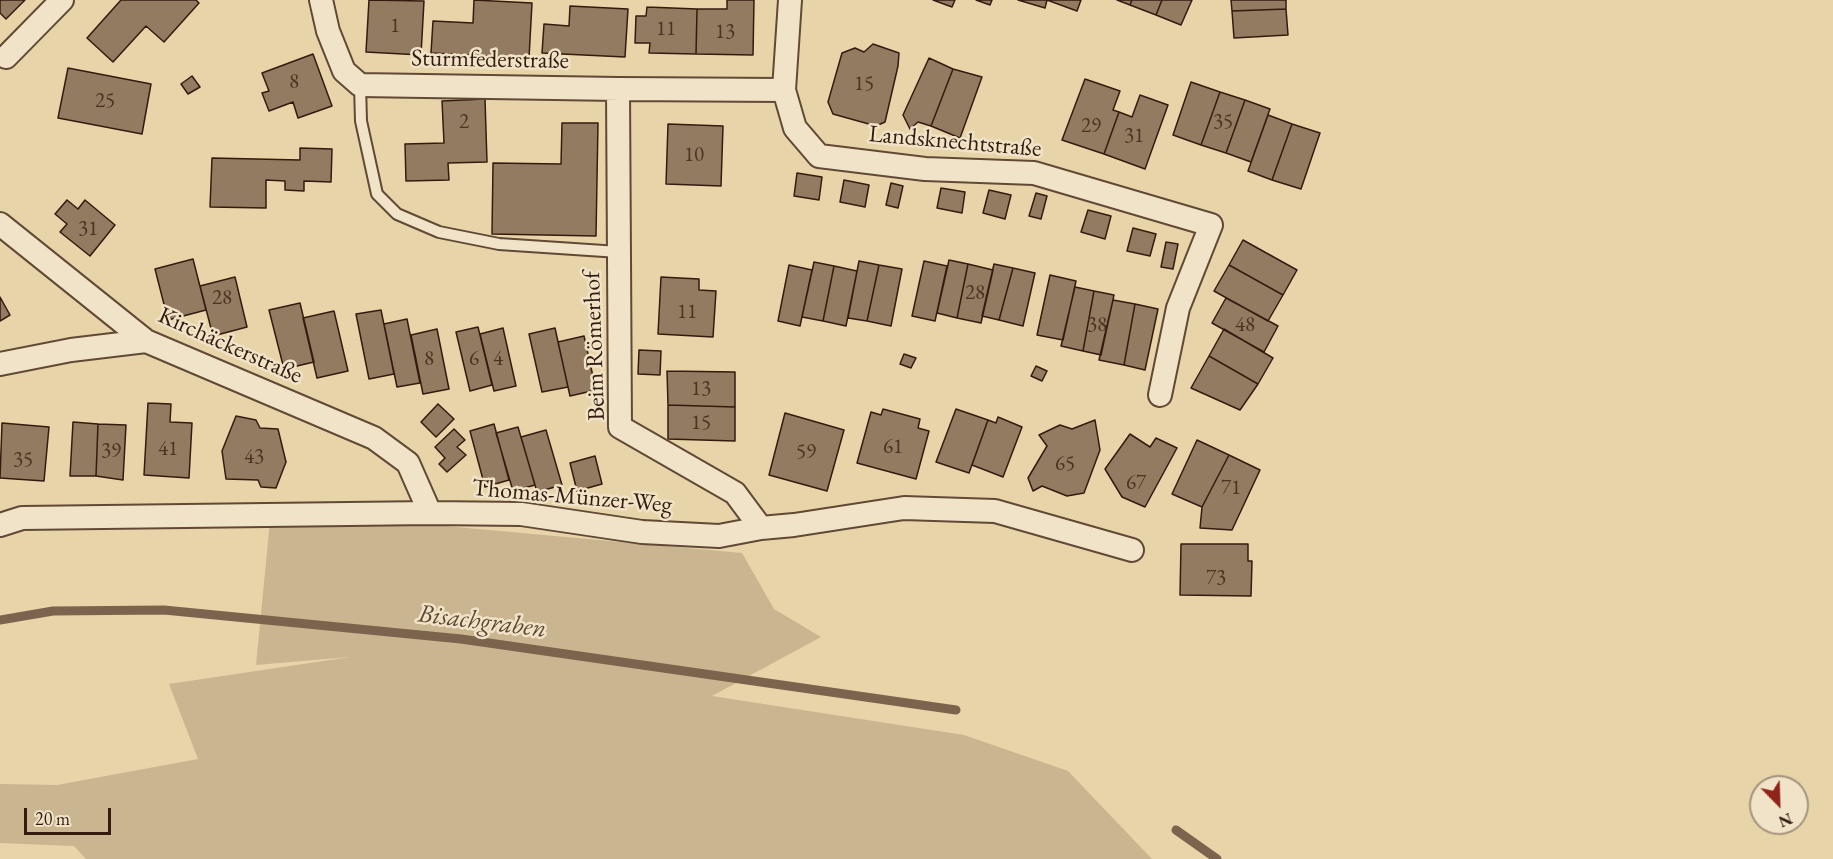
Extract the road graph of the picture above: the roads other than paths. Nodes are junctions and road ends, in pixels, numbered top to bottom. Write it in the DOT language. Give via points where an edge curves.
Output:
graph roads {
  1 [pos="62,0"];
  2 [pos="321,0"];
  3 [pos="790,0"];
  4 [pos="6,57"];
  5 [pos="360,85"];
  6 [pos="618,89"];
  7 [pos="784,90"];
  8 [pos="0,224"];
  9 [pos="619,252"];
  10 [pos="146,341"];
  11 [pos="0,364"];
  12 [pos="1160,394"];
  13 [pos="430,513"];
  14 [pos="0,525"];
  15 [pos="761,528"];
  16 [pos="1132,550"];
  1 -- 4 [label="street"];
  2 -- 5 [label="street" via="328,31 344,70"];
  3 -- 7 [label="street, Landsknechtstraße"];
  5 -- 6 [label="street, Sturmfederstraße"];
  5 -- 9 [label="lane" via="361,121 377,194 397,214 439,232 499,244"];
  6 -- 7 [label="street, Sturmfederstraße"];
  6 -- 9 [label="street, Beim Römerhof"];
  7 -- 12 [label="street, Landsknechtstraße" via="795,128 819,156 925,169 1034,173 1211,225 1178,308"];
  8 -- 10 [label="street, Kirchäckerstraße"];
  9 -- 15 [label="street, Beim Römerhof" via="620,427 735,493"];
  10 -- 11 [label="street"];
  10 -- 13 [label="street, Kirchäckerstraße" via="374,438 408,463"];
  13 -- 14 [label="street, Thomas-Münzer-Weg" via="22,518"];
  13 -- 15 [label="street, Thomas-Münzer-Weg" via="521,514 642,532 719,536"];
  15 -- 16 [label="street, Thomas-Münzer-Weg" via="904,508 995,511"];
}
